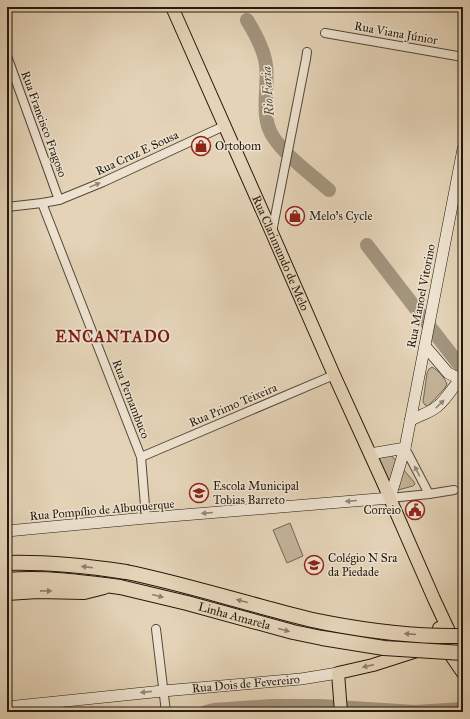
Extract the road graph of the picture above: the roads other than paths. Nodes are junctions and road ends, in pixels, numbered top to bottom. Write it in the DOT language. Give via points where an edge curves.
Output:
graph roads {
  1 [pos="172,7"];
  2 [pos="325,33"];
  3 [pos="7,56"];
  4 [pos="306,56"];
  5 [pos="463,57"];
  6 [pos="224,126"];
  7 [pos="463,149"];
  8 [pos="59,200"];
  9 [pos="42,204"];
  10 [pos="7,207"];
  11 [pos="272,233"];
  12 [pos="425,346"];
  13 [pos="334,375"];
  14 [pos="462,378"];
  15 [pos="410,421"];
  16 [pos="405,448"];
  17 [pos="370,454"];
  18 [pos="141,457"];
  19 [pos="454,490"];
  20 [pos="429,494"];
  21 [pos="390,498"];
  22 [pos="146,518"];
  23 [pos="7,532"];
  24 [pos="7,563"];
  25 [pos="7,580"];
  26 [pos="114,586"];
  27 [pos="7,593"];
  28 [pos="434,599"];
  29 [pos="156,629"];
  30 [pos="463,636"];
  31 [pos="432,646"];
  32 [pos="463,653"];
  33 [pos="463,661"];
  34 [pos="338,673"];
  35 [pos="463,673"];
  36 [pos="164,691"];
  37 [pos="7,707"];
  38 [pos="166,712"];
  39 [pos="341,712"];
  1 -- 6 [label="main road, Rua Clarimundo de Melo"];
  2 -- 5 [label="street, Rua Viana Júnior"];
  3 -- 8 [label="street, Rua Francisco Fragoso"];
  4 -- 11 [label="street"];
  8 -- 6 [label="street, Rua Cruz E Sousa, one-way"];
  6 -- 11 [label="main road, Rua Clarimundo de Melo"];
  7 -- 12 [label="street, Rua Manoel Vitorino"];
  8 -- 9 [label="street, Rua Cruz E Sousa"];
  9 -- 10 [label="street, Rua Cruz E Sousa"];
  9 -- 18 [label="street, Rua Pernambuco"];
  11 -- 13 [label="main road, Rua Clarimundo de Melo"];
  12 -- 14 [label="street" via="448,373"];
  12 -- 15 [label="street, Rua Manoel Vitorino"];
  13 -- 17 [label="main road, Rua Clarimundo de Melo"];
  13 -- 18 [label="street, Rua Primo Teixeira"];
  15 -- 14 [label="street, one-way" via="436,407"];
  15 -- 16 [label="street, Rua Manoel Vitorino"];
  16 -- 17 [label="street"];
  20 -- 16 [label="street, one-way"];
  16 -- 21 [label="street, Rua Manoel Vitorino"];
  17 -- 21 [label="main road, Rua Clarimundo de Melo"];
  18 -- 22 [label="street, Rua Pernambuco"];
  19 -- 20 [label="street"];
  20 -- 21 [label="street"];
  21 -- 22 [label="street, Rua Pompílio de Albuquerque, one-way"];
  21 -- 28 [label="main road, Rua Clarimundo de Melo"];
  22 -- 23 [label="street, Rua Pompílio de Albuquerque"];
  30 -- 24 [label="highway, Linha Amarela, one-way, bridge" via="408,634 326,623 126,572 73,565"];
  25 -- 26 [label="highway, Linha Amarela" via="66,580"];
  27 -- 26 [label="highway, one-way" via="84,592"];
  26 -- 32 [label="highway, Linha Amarela, one-way, bridge" via="322,638 384,648"];
  28 -- 31 [label="main road" via="439,633"];
  28 -- 33 [label="main road"];
  29 -- 36 [label="street"];
  31 -- 34 [label="main road, Rua Dois de Fevereiro, one-way"];
  31 -- 35 [label="main road" via="451,656"];
  34 -- 36 [label="street, Rua Dois de Fevereiro" via="301,679"];
  34 -- 39 [label="main road"];
  36 -- 37 [label="street, Rua Dois de Fevereiro, one-way"];
  36 -- 38 [label="street"];
}
